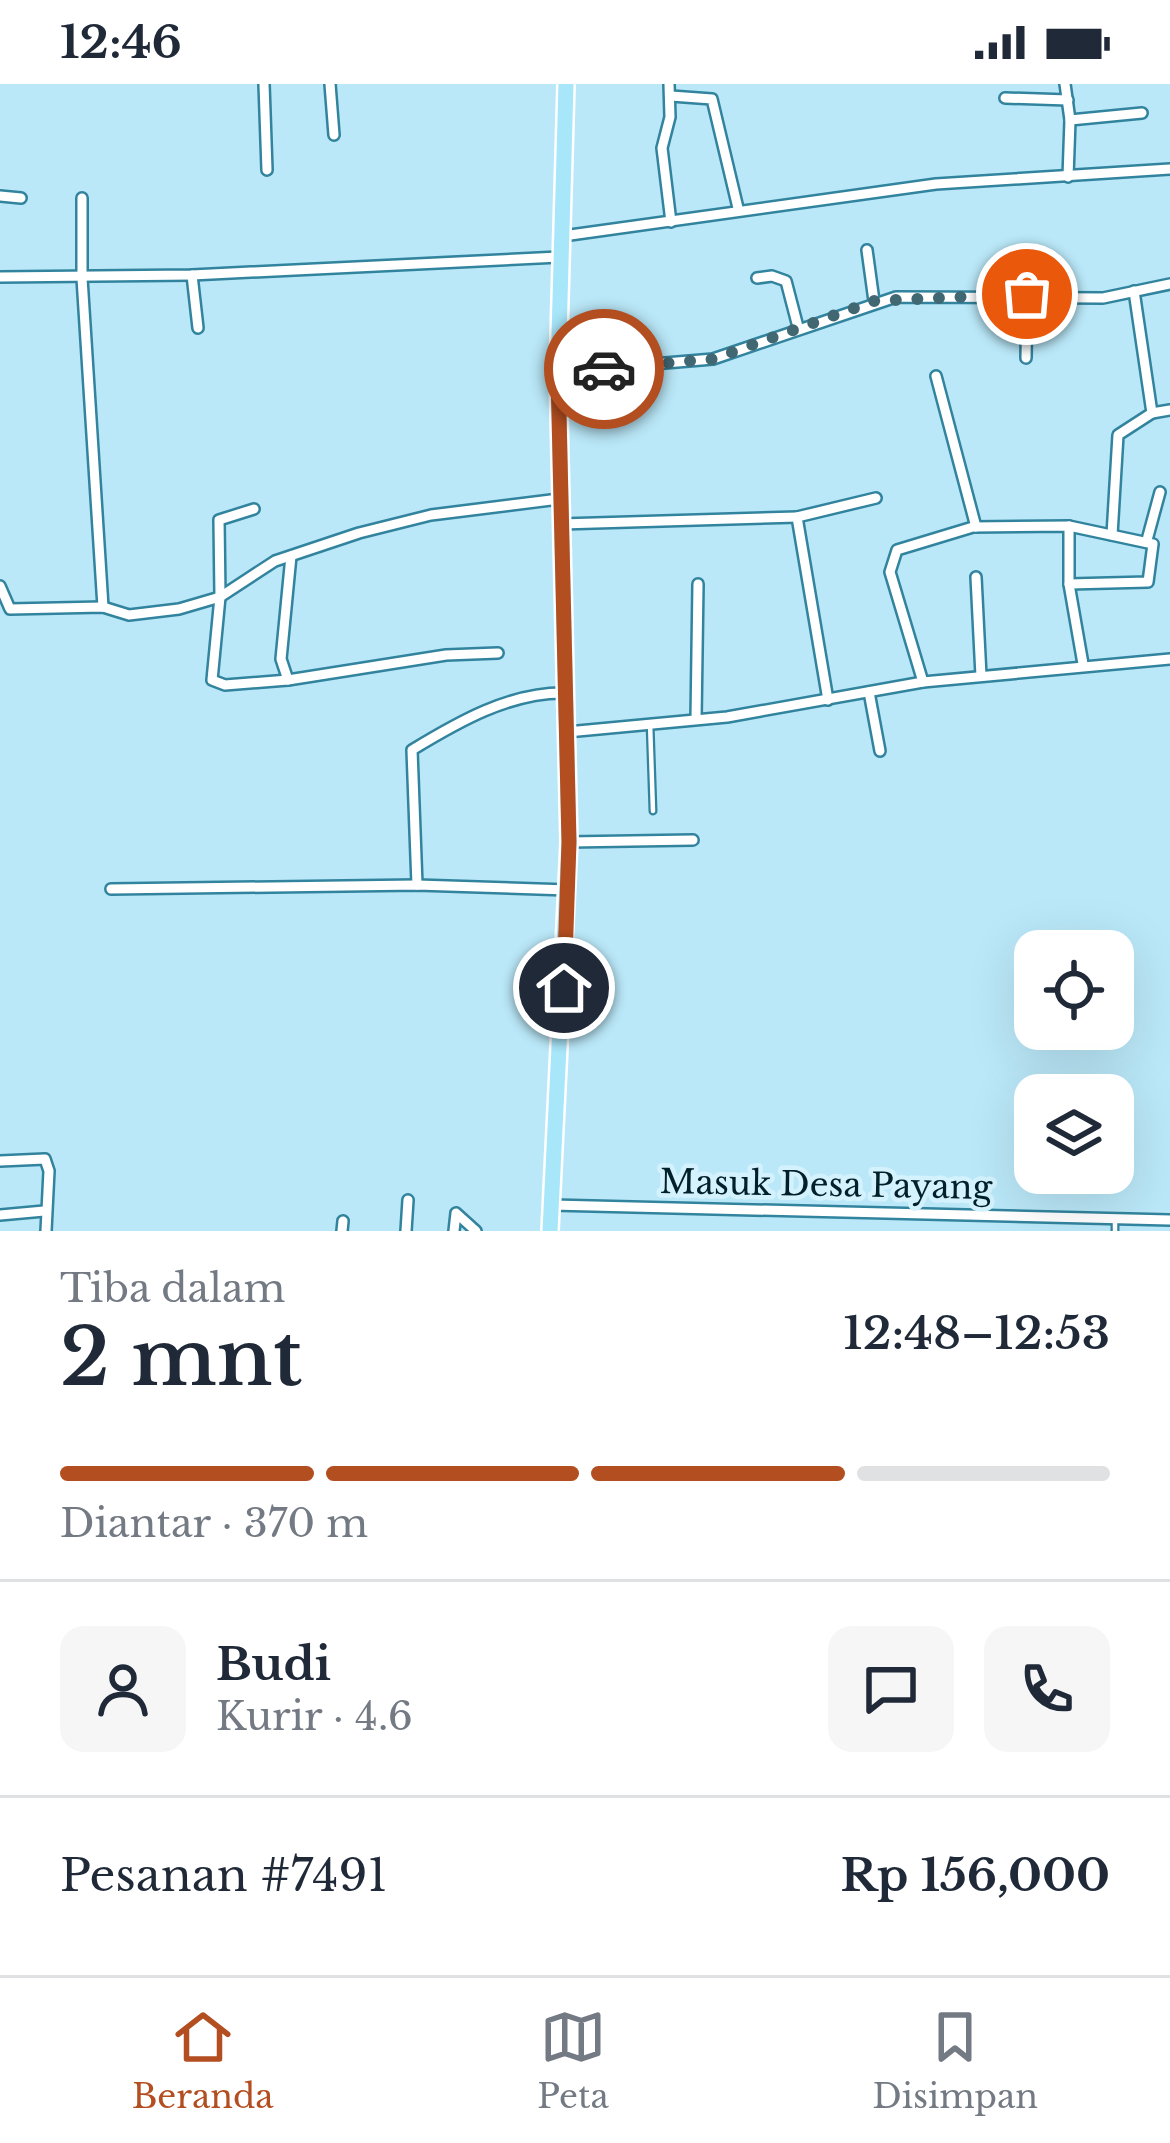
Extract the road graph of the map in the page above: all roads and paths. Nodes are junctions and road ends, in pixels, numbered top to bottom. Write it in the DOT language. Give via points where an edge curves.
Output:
graph roads {
  1 [pos="264,84"];
  2 [pos="331,84"];
  3 [pos="566,84"];
  4 [pos="1065,84"];
  5 [pos="670,90"];
  6 [pos="1005,98"];
  7 [pos="1068,100"];
  8 [pos="1142,113"];
  9 [pos="1070,120"];
  10 [pos="334,135"];
  11 [pos="1170,169"];
  12 [pos="267,170"];
  13 [pos="1068,177"];
  14 [pos="0,196"];
  15 [pos="21,198"];
  16 [pos="82,198"];
  17 [pos="738,208"];
  18 [pos="671,222"];
  19 [pos="563,236"];
  20 [pos="867,250"];
  21 [pos="559,257"];
  22 [pos="191,274"];
  23 [pos="0,277"];
  24 [pos="82,278"];
  25 [pos="757,278"];
  26 [pos="1170,284"];
  27 [pos="1134,291"];
  28 [pos="1027,294"];
  29 [pos="874,301"];
  30 [pos="798,327"];
  31 [pos="198,328"];
  32 [pos="1026,358"];
  33 [pos="558,372"];
  34 [pos="937,376"];
  35 [pos="1170,410"];
  36 [pos="1152,413"];
  37 [pos="1160,492"];
  38 [pos="876,498"];
  39 [pos="559,499"];
  40 [pos="254,509"];
  41 [pos="797,517"];
  42 [pos="561,524"];
  43 [pos="1069,526"];
  44 [pos="976,527"];
  45 [pos="1112,535"];
  46 [pos="1147,540"];
  47 [pos="291,556"];
  48 [pos="976,577"];
  49 [pos="698,584"];
  50 [pos="1069,584"];
  51 [pos="0,586"];
  52 [pos="220,597"];
  53 [pos="104,607"];
  54 [pos="498,653"];
  55 [pos="1170,659"];
  56 [pos="1083,664"];
  57 [pos="981,676"];
  58 [pos="288,680"];
  59 [pos="923,682"];
  60 [pos="869,692"];
  61 [pos="565,693"];
  62 [pos="828,700"];
  63 [pos="696,719"];
  64 [pos="650,723"];
  65 [pos="567,732"];
  66 [pos="880,752"];
  67 [pos="652,811"];
  68 [pos="693,840"];
  69 [pos="569,842"];
  70 [pos="417,885"];
  71 [pos="111,889"];
  72 [pos="568,890"];
  73 [pos="0,1160"];
  74 [pos="409,1200"];
  75 [pos="552,1204"];
  76 [pos="44,1210"];
  77 [pos="0,1215"];
  78 [pos="1052,1217"];
  79 [pos="1170,1220"];
  80 [pos="1115,1225"];
  81 [pos="46,1231"];
  82 [pos="406,1231"];
  83 [pos="454,1231"];
  84 [pos="476,1231"];
  85 [pos="550,1231"];
  86 [pos="1051,1231"];
  1 -- 12 [label="street"];
  2 -- 10 [label="street"];
  3 -- 19 [label="main road"];
  4 -- 7 [label="street"];
  5 -- 17 [label="street" via="712,99"];
  5 -- 18 [label="street" via="662,148"];
  6 -- 7 [label="street"];
  7 -- 9 [label="street"];
  8 -- 9 [label="street"];
  9 -- 13 [label="street"];
  11 -- 13 [label="street"];
  13 -- 17 [label="street"];
  14 -- 15 [label="street"];
  16 -- 24 [label="street"];
  17 -- 18 [label="street"];
  18 -- 19 [label="street"];
  19 -- 21 [label="main road"];
  20 -- 29 [label="street"];
  21 -- 22 [label="street"];
  21 -- 33 [label="main road"];
  22 -- 24 [label="street"];
  22 -- 31 [label="street"];
  23 -- 24 [label="street"];
  24 -- 53 [label="street"];
  25 -- 30 [label="street" via="786,281"];
  26 -- 27 [label="street"];
  27 -- 28 [label="street" via="1103,298"];
  27 -- 36 [label="street"];
  28 -- 29 [label="street"];
  28 -- 32 [label="street"];
  29 -- 30 [label="street"];
  30 -- 33 [label="street" via="713,359"];
  33 -- 39 [label="main road"];
  34 -- 44 [label="street"];
  35 -- 36 [label="street"];
  36 -- 45 [label="street" via="1118,435"];
  37 -- 46 [label="street"];
  38 -- 41 [label="street"];
  39 -- 42 [label="main road"];
  39 -- 47 [label="street" via="430,514"];
  40 -- 52 [label="street" via="219,520"];
  41 -- 42 [label="street"];
  41 -- 62 [label="street"];
  42 -- 61 [label="main road"];
  43 -- 44 [label="street"];
  43 -- 45 [label="street"];
  43 -- 50 [label="street"];
  44 -- 59 [label="street" via="891,556"];
  45 -- 46 [label="street"];
  46 -- 50 [label="street" via="1155,551 1148,582"];
  47 -- 52 [label="street"];
  47 -- 58 [label="street" via="281,659"];
  48 -- 57 [label="street"];
  49 -- 63 [label="street"];
  50 -- 56 [label="street"];
  51 -- 53 [label="street" via="10,609"];
  52 -- 53 [label="street" via="142,614"];
  52 -- 58 [label="street" via="214,682"];
  54 -- 58 [label="street"];
  55 -- 56 [label="street"];
  56 -- 57 [label="street"];
  57 -- 59 [label="street"];
  59 -- 60 [label="street"];
  60 -- 62 [label="street"];
  60 -- 66 [label="street"];
  61 -- 65 [label="main road"];
  61 -- 70 [label="street" via="519,695 412,750"];
  62 -- 63 [label="street"];
  63 -- 64 [label="street"];
  64 -- 65 [label="street"];
  64 -- 67 [label="lane"];
  65 -- 69 [label="main road"];
  68 -- 69 [label="street"];
  69 -- 72 [label="main road"];
  70 -- 71 [label="street"];
  70 -- 72 [label="street"];
  72 -- 75 [label="main road"];
  73 -- 76 [label="street" via="45,1159"];
  74 -- 82 [label="street"];
  75 -- 78 [label="street, Masuk Desa Payang"];
  75 -- 85 [label="main road"];
  76 -- 77 [label="street"];
  76 -- 81 [label="street"];
  78 -- 80 [label="street, Masuk Desa Payang"];
  78 -- 86 [label="street"];
  79 -- 80 [label="street, Masuk Desa Payang"];
  83 -- 84 [label="street" via="456,1214"];
}
